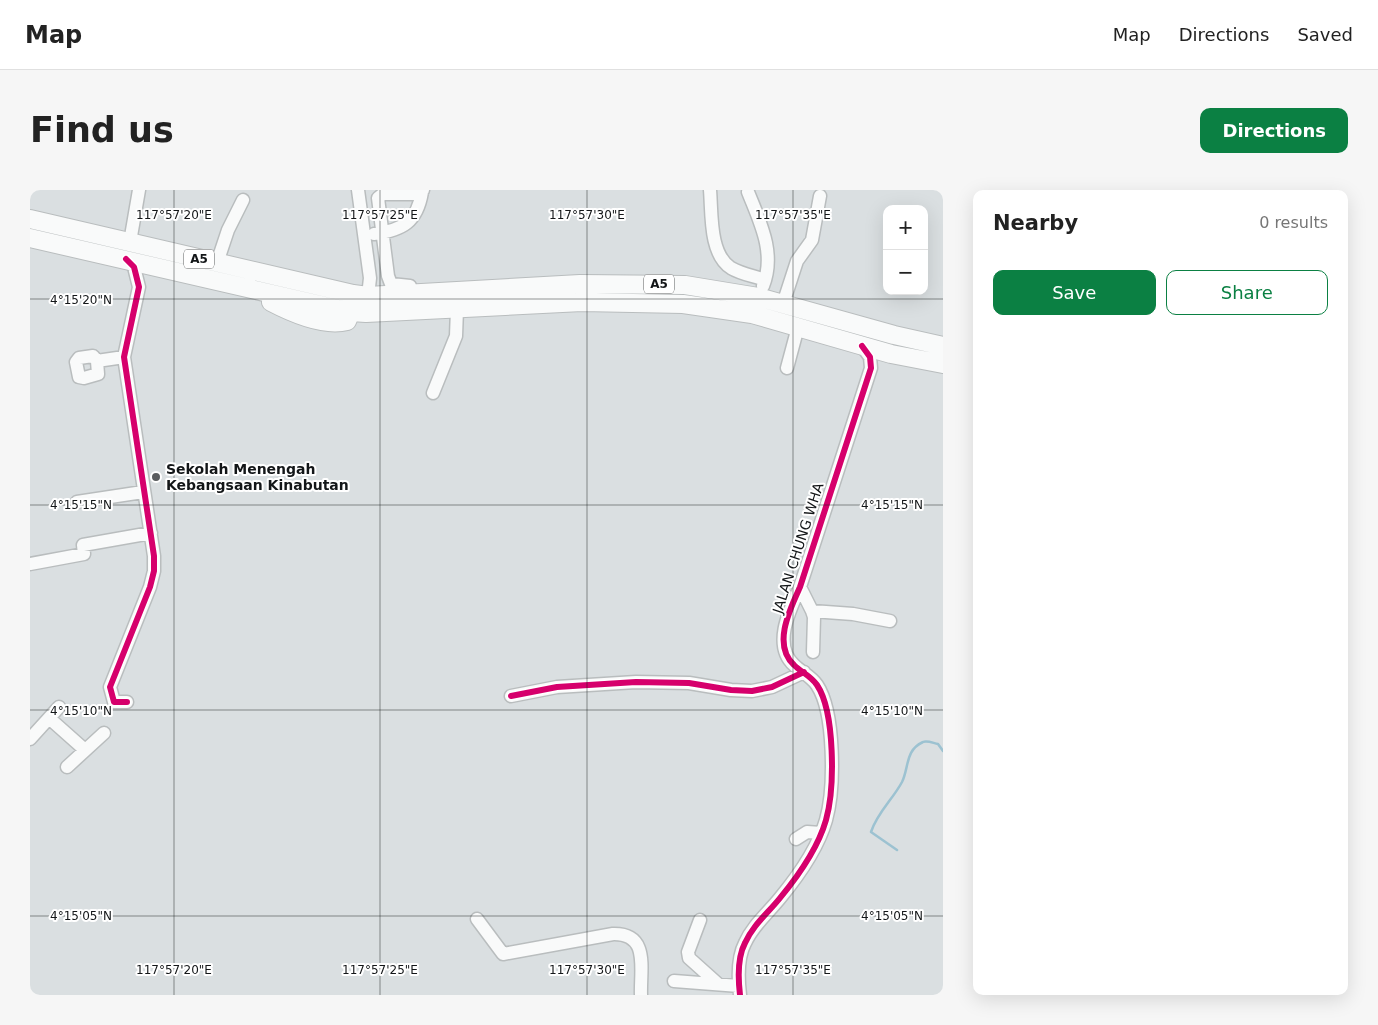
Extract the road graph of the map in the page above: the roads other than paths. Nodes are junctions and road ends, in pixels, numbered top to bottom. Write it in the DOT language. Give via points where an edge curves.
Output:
graph roads {
  1 [pos="138,190"];
  2 [pos="358,190"];
  3 [pos="710,190"];
  4 [pos="422,191"];
  5 [pos="748,192"];
  6 [pos="380,193"];
  7 [pos="820,196"];
  8 [pos="243,200"];
  9 [pos="30,219"];
  10 [pos="382,233"];
  11 [pos="364,235"];
  12 [pos="30,238"];
  13 [pos="128,251"];
  14 [pos="217,263"];
  15 [pos="160,268"];
  16 [pos="259,273"];
  17 [pos="765,280"];
  18 [pos="139,287"];
  19 [pos="446,292"];
  20 [pos="368,296"];
  21 [pos="758,297"];
  22 [pos="783,304"];
  23 [pos="457,309"];
  24 [pos="358,313"];
  25 [pos="798,327"];
  26 [pos="862,346"];
  27 [pos="943,346"];
  28 [pos="124,357"];
  29 [pos="97,361"];
  30 [pos="943,364"];
  31 [pos="787,368"];
  32 [pos="434,394"];
  33 [pos="143,492"];
  34 [pos="77,502"];
  35 [pos="151,533"];
  36 [pos="30,564"];
  37 [pos="800,587"];
  38 [pos="812,611"];
  39 [pos="890,621"];
  40 [pos="813,652"];
  41 [pos="804,672"];
  42 [pos="511,696"];
  43 [pos="127,702"];
  44 [pos="60,707"];
  45 [pos="49,718"];
  46 [pos="104,733"];
  47 [pos="30,739"];
  48 [pos="85,750"];
  49 [pos="67,767"];
  50 [pos="821,833"];
  51 [pos="796,840"];
  52 [pos="477,919"];
  53 [pos="700,920"];
  54 [pos="674,981"];
  55 [pos="718,984"];
  56 [pos="740,990"];
  57 [pos="641,995"];
  1 -- 13 [label="street"];
  2 -- 11 [label="street"];
  3 -- 17 [label="street" via="714,232 723,261 731,268"];
  4 -- 6 [label="street" via="418,194"];
  4 -- 10 [label="street" via="420,206 411,220"];
  5 -- 17 [label="street" via="765,234 768,250"];
  6 -- 10 [label="street"];
  7 -- 22 [label="street" via="812,240 797,261"];
  8 -- 14 [label="street"];
  9 -- 13 [label="highway, A5"];
  10 -- 11 [label="street"];
  10 -- 19 [label="street" via="391,284 434,285"];
  11 -- 20 [label="street" via="370,278"];
  12 -- 13 [label="highway, A5"];
  13 -- 14 [label="highway, A5"];
  13 -- 15 [label="highway, A5"];
  13 -- 18 [label="street"];
  14 -- 16 [label="highway, A5"];
  15 -- 18 [label="street"];
  15 -- 24 [label="highway, A5"];
  16 -- 20 [label="highway, A5"];
  16 -- 24 [label="highway" via="267,280 343,298"];
  17 -- 21 [label="street"];
  18 -- 28 [label="street"];
  19 -- 20 [label="highway, A5"];
  19 -- 21 [label="highway, A5" via="580,284 660,284"];
  20 -- 24 [label="highway"];
  21 -- 22 [label="highway, A5"];
  22 -- 27 [label="highway, A5"];
  23 -- 24 [label="highway, A5"];
  23 -- 25 [label="highway, A5" via="582,302 657,302 744,313"];
  23 -- 32 [label="street" via="456,336"];
  25 -- 26 [label="highway, A5"];
  25 -- 31 [label="street"];
  26 -- 30 [label="highway, A5"];
  26 -- 37 [label="street, JALAN CHUNG WHA" via="872,362 871,368"];
  28 -- 29 [label="street"];
  28 -- 33 [label="street"];
  33 -- 34 [label="street"];
  33 -- 35 [label="street"];
  35 -- 36 [label="street" via="83,545 84,554"];
  35 -- 43 [label="street" via="152,579 110,687 114,702"];
  37 -- 38 [label="street"];
  37 -- 41 [label="street, JALAN CHUNG WHA" via="789,612 784,636 787,657"];
  38 -- 39 [label="street"];
  38 -- 40 [label="street"];
  41 -- 42 [label="street" via="772,687 752,690 690,683 636,682 557,687"];
  41 -- 50 [label="street, JALAN CHUNG WHA" via="818,686 833,754 831,789"];
  44 -- 45 [label="street"];
  45 -- 47 [label="street"];
  45 -- 48 [label="street"];
  46 -- 48 [label="street"];
  48 -- 49 [label="street"];
  50 -- 51 [label="street" via="807,832"];
  50 -- 56 [label="street, JALAN CHUNG WHA" via="804,866 744,943 739,959"];
  52 -- 57 [label="street" via="503,954 614,934 632,937 640,951"];
  53 -- 55 [label="street" via="688,952 689,958"];
  54 -- 55 [label="street"];
  55 -- 56 [label="street"];
}
